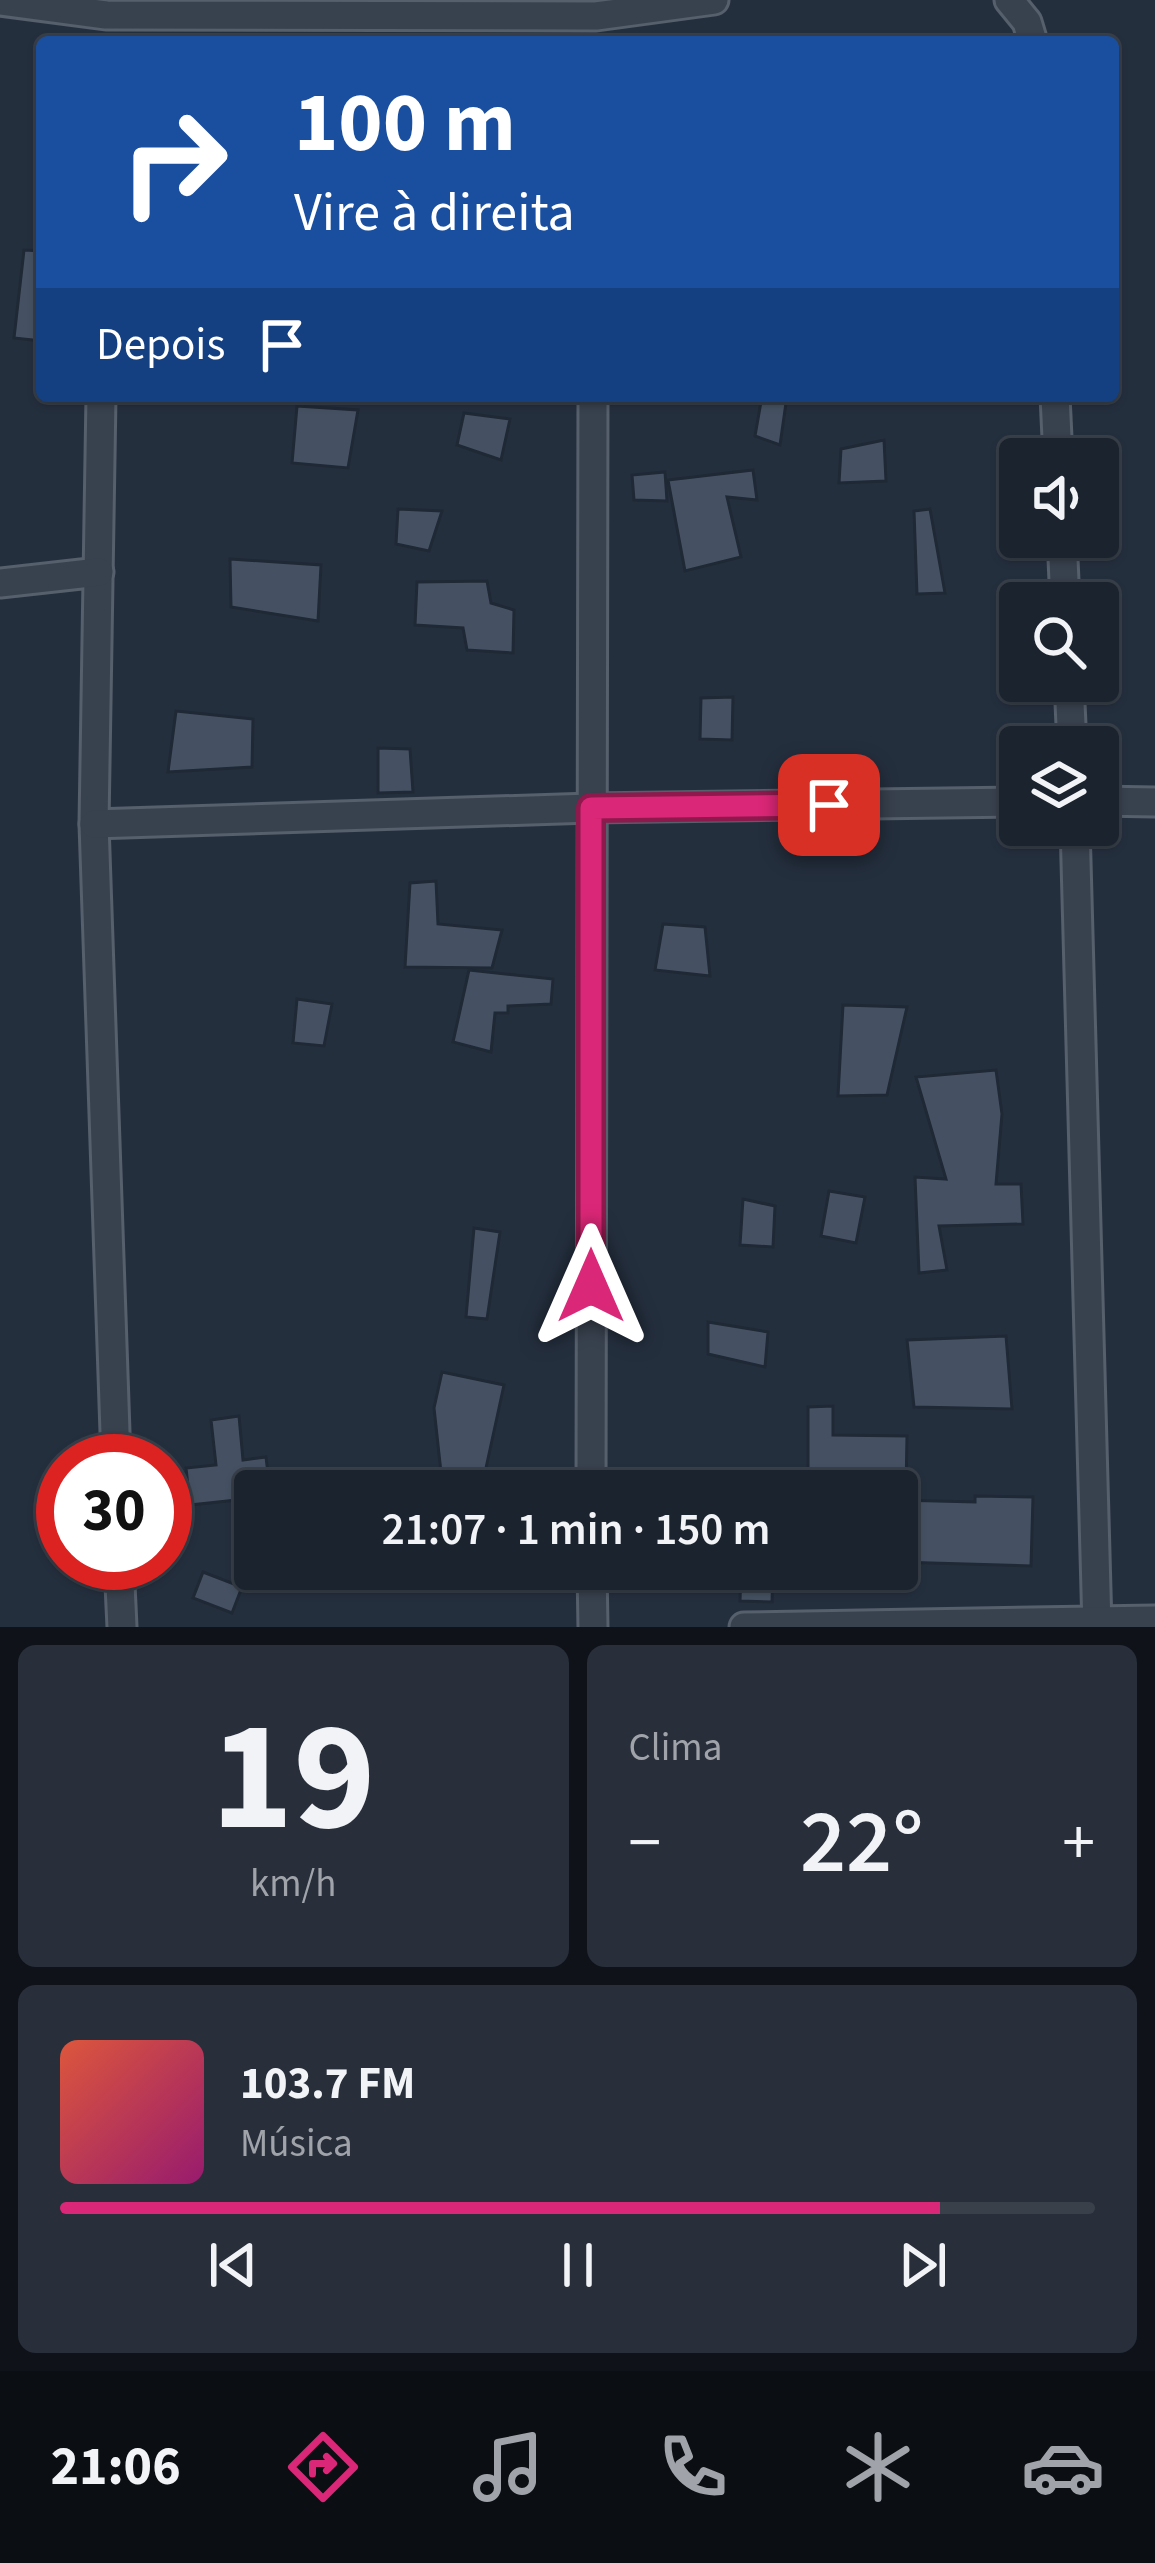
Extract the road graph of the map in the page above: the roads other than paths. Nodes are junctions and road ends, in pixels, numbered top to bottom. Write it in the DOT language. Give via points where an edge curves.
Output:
graph roads {
  1 [pos="715,0"];
  2 [pos="1009,0"];
  3 [pos="0,1"];
  4 [pos="106,19"];
  5 [pos="596,19"];
  6 [pos="1031,36"];
  7 [pos="101,402"];
  8 [pos="593,402"];
  9 [pos="1055,402"];
  10 [pos="1057,438"];
  11 [pos="99,572"];
  12 [pos="46,577"];
  13 [pos="0,583"];
  14 [pos="97,610"];
  15 [pos="1119,801"];
  16 [pos="999,802"];
  17 [pos="1155,802"];
  18 [pos="591,808"];
  19 [pos="94,824"];
  20 [pos="1076,846"];
  21 [pos="115,1434"];
  22 [pos="591,1470"];
  23 [pos="120,1590"];
  24 [pos="592,1590"];
  25 [pos="1155,1619"];
  26 [pos="1097,1624"];
  27 [pos="122,1627"];
  28 [pos="593,1627"];
  29 [pos="744,1627"];
  1 -- 5 [label="street"];
  2 -- 6 [label="street"];
  3 -- 4 [label="street"];
  4 -- 5 [label="street"];
  7 -- 11 [label="street"];
  8 -- 18 [label="street"];
  9 -- 10 [label="street"];
  11 -- 12 [label="street"];
  11 -- 14 [label="street"];
  12 -- 13 [label="street"];
  12 -- 14 [label="street"];
  14 -- 19 [label="street"];
  15 -- 17 [label="street"];
  16 -- 18 [label="street"];
  18 -- 19 [label="street"];
  18 -- 22 [label="street"];
  19 -- 21 [label="street"];
  20 -- 26 [label="street"];
  23 -- 27 [label="street"];
  24 -- 28 [label="street"];
  25 -- 26 [label="street"];
  26 -- 29 [label="street"];
}
